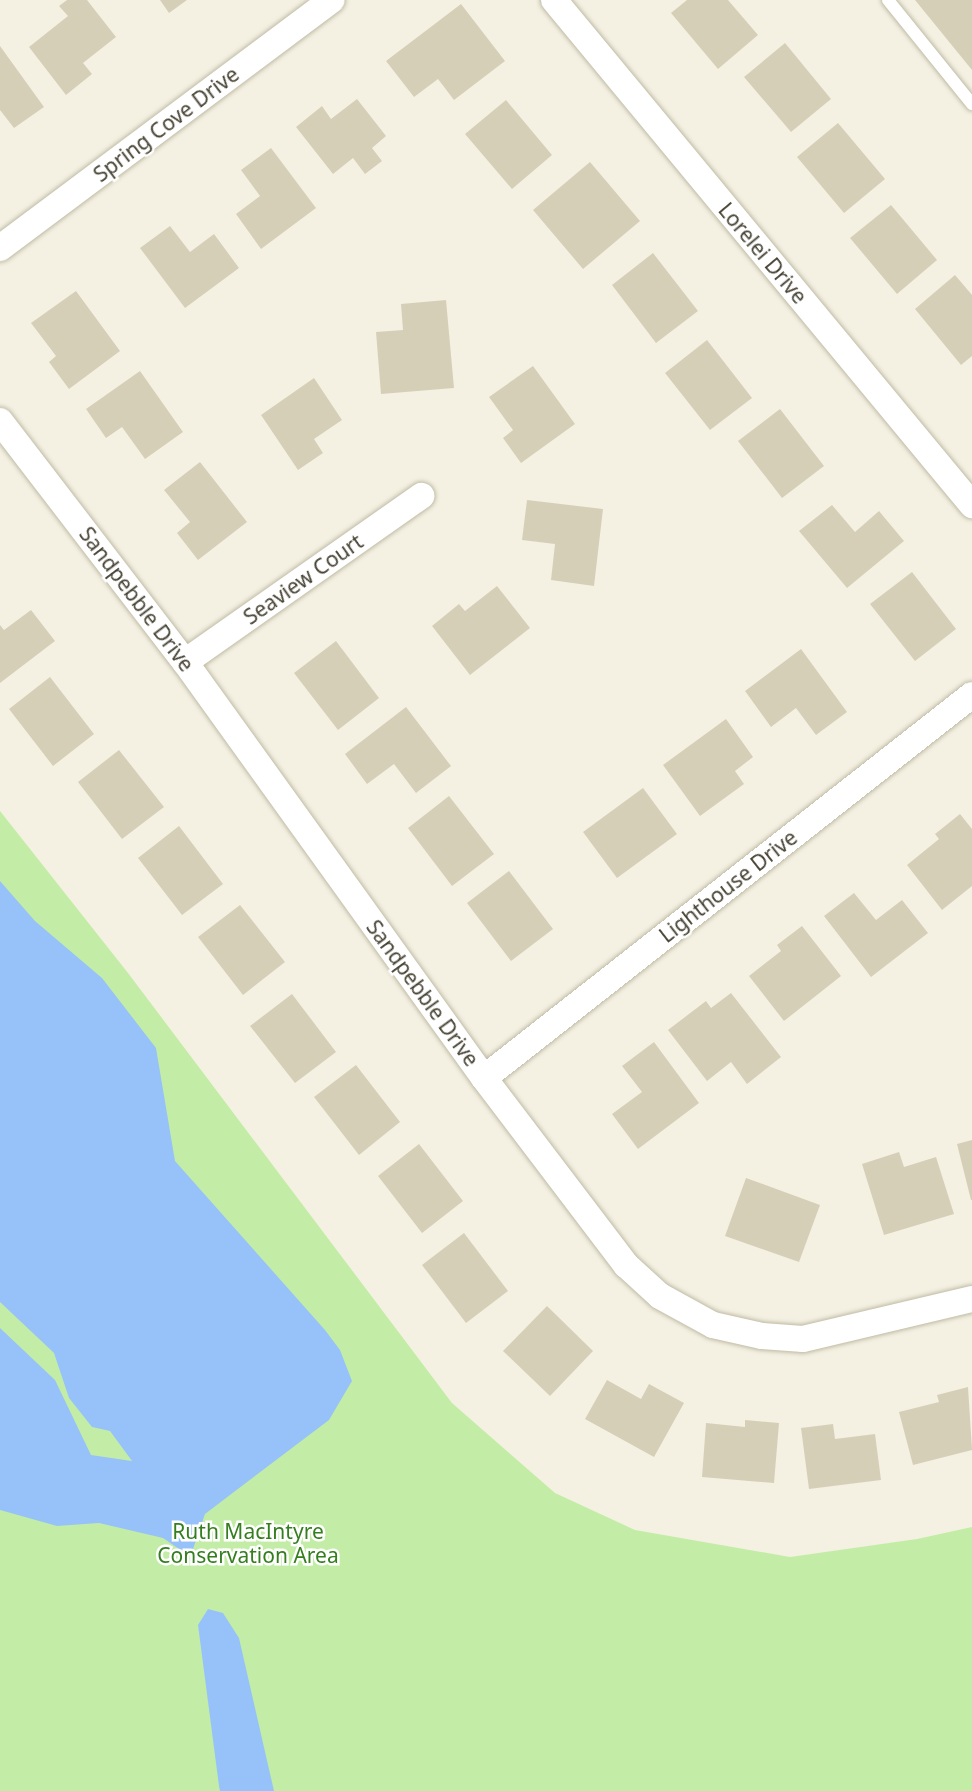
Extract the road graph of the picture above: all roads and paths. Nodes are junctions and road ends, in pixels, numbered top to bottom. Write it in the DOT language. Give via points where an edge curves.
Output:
graph roads {
  1 [pos="332,0"];
  2 [pos="554,0"];
  3 [pos="888,0"];
  4 [pos="972,104"];
  5 [pos="0,248"];
  6 [pos="0,421"];
  7 [pos="420,496"];
  8 [pos="972,505"];
  9 [pos="185,662"];
  10 [pos="972,694"];
  11 [pos="484,1078"];
  12 [pos="972,1299"];
  1 -- 5 [label="street, Spring Cove Drive"];
  2 -- 8 [label="street, Lorelei Drive"];
  3 -- 4 [label="lane"];
  6 -- 9 [label="street, Sandpebble Drive"];
  7 -- 9 [label="street, Seaview Court"];
  9 -- 11 [label="street, Sandpebble Drive"];
  10 -- 11 [label="street, Lighthouse Drive"];
  11 -- 12 [label="street, Sandpebble Drive" via="626,1265 660,1296 713,1325 762,1336 803,1339"];
}
